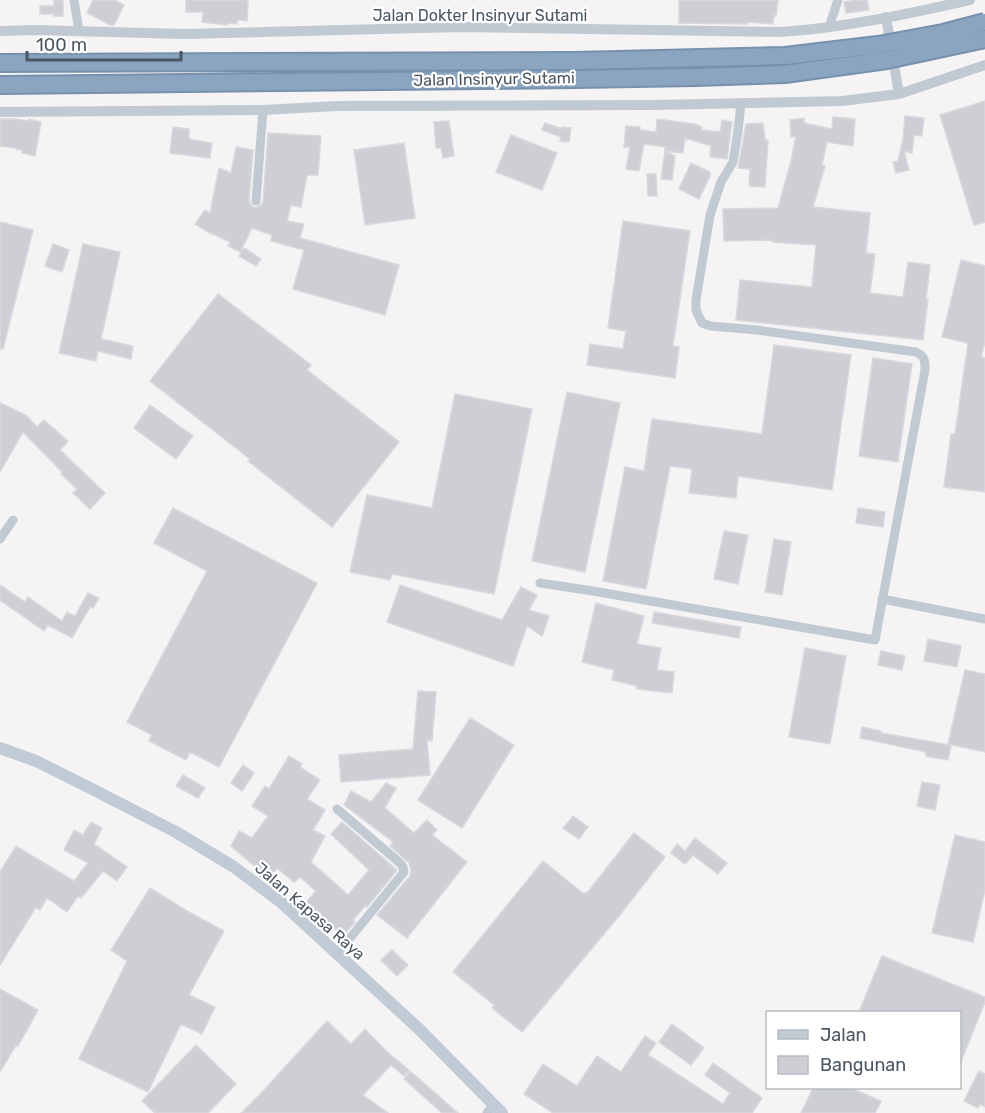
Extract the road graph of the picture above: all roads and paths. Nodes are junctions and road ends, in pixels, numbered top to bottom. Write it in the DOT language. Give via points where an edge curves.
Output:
graph roads {
  1 [pos="74,0"];
  2 [pos="838,0"];
  3 [pos="970,0"];
  4 [pos="886,17"];
  5 [pos="985,22"];
  6 [pos="829,27"];
  7 [pos="0,31"];
  8 [pos="79,31"];
  9 [pos="985,39"];
  10 [pos="0,63"];
  11 [pos="985,65"];
  12 [pos="0,85"];
  13 [pos="899,94"];
  14 [pos="741,103"];
  15 [pos="263,110"];
  16 [pos="0,112"];
  17 [pos="256,201"];
  18 [pos="13,520"];
  19 [pos="0,539"];
  20 [pos="540,584"];
  21 [pos="882,599"];
  22 [pos="985,619"];
  23 [pos="0,748"];
  24 [pos="337,809"];
  25 [pos="337,954"];
  26 [pos="494,1110"];
  1 -- 8 [label="street"];
  2 -- 6 [label="street"];
  3 -- 4 [label="street, Jalan Dokter Insinyur Sutami"];
  4 -- 6 [label="street, Jalan Dokter Insinyur Sutami"];
  4 -- 13 [label="street"];
  5 -- 10 [label="highway, Jalan Insinyur Sutami, bridge" via="878,45 785,56 575,61"];
  6 -- 8 [label="street, Jalan Dokter Insinyur Sutami" via="768,32 460,27 185,34"];
  7 -- 8 [label="street, Jalan Dokter Insinyur Sutami"];
  9 -- 12 [label="highway, Jalan Insinyur Sutami, bridge" via="887,60 785,74"];
  11 -- 13 [label="street"];
  13 -- 14 [label="street" via="842,101"];
  14 -- 15 [label="street"];
  14 -- 21 [label="street" via="733,162 710,214 696,300 702,323 916,352 924,358 925,370"];
  15 -- 16 [label="street"];
  15 -- 17 [label="street"];
  18 -- 19 [label="street"];
  20 -- 21 [label="street" via="875,640"];
  21 -- 22 [label="street"];
  23 -- 25 [label="main road, Jalan Kapasa Raya" via="57,771 176,832 234,867 282,903"];
  24 -- 25 [label="street" via="400,863 404,872"];
  25 -- 26 [label="main road, Jalan Kapasa Raya" via="419,1029"];
}
